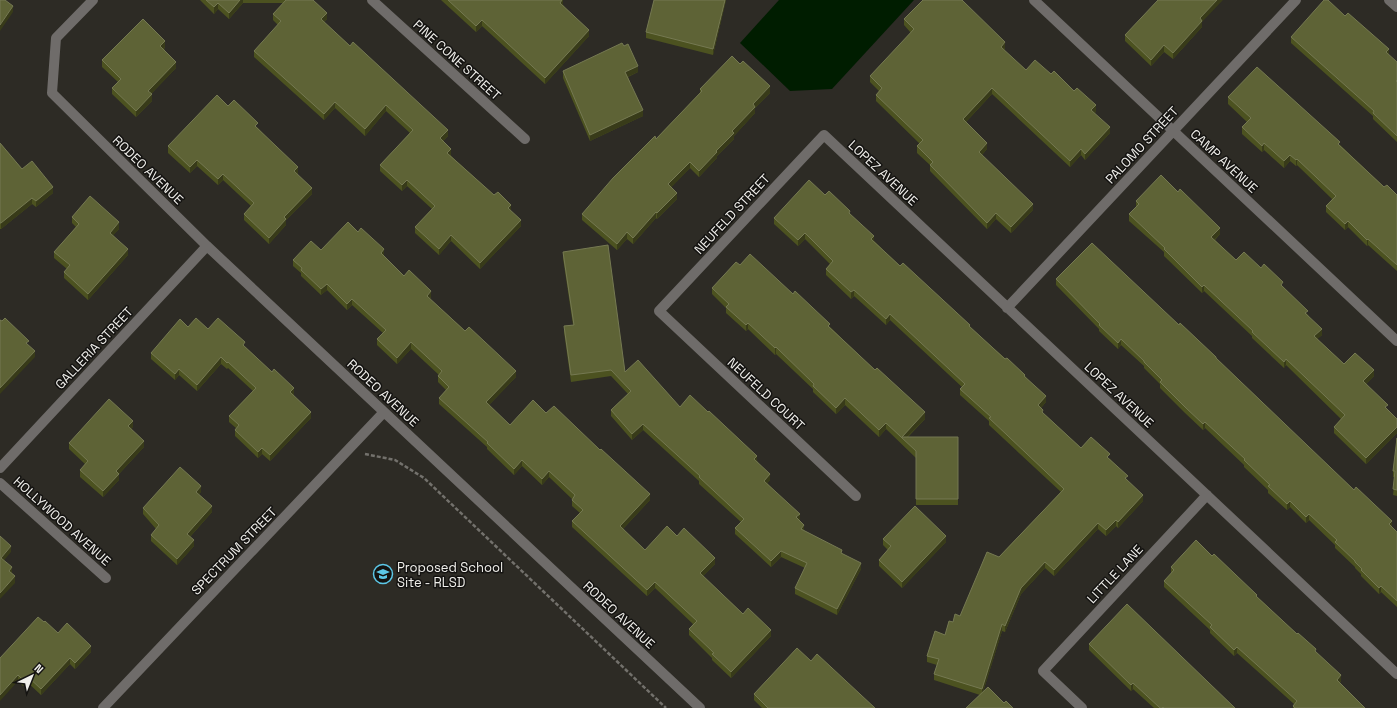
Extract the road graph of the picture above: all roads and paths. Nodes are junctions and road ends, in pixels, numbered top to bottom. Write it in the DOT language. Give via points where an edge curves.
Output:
graph roads {
  1 [pos="93,0"];
  2 [pos="372,0"];
  3 [pos="1034,0"];
  4 [pos="1296,0"];
  5 [pos="1389,0"];
  6 [pos="1397,7"];
  7 [pos="1173,131"];
  8 [pos="824,135"];
  9 [pos="525,140"];
  10 [pos="207,246"];
  11 [pos="1007,308"];
  12 [pos="659,311"];
  13 [pos="1397,341"];
  14 [pos="384,412"];
  15 [pos="359,453"];
  16 [pos="0,468"];
  17 [pos="0,483"];
  18 [pos="856,496"];
  19 [pos="1207,496"];
  20 [pos="106,578"];
  21 [pos="1397,674"];
  22 [pos="103,708"];
  23 [pos="666,708"];
  24 [pos="700,708"];
  25 [pos="1082,708"];
  1 -- 10 [label="street, RODEO AVENUE" via="56,38 52,93"];
  2 -- 9 [label="street, PINE CONE STREET"];
  3 -- 7 [label="street, CAMP AVENUE"];
  4 -- 7 [label="street, PALOMO STREET"];
  5 -- 6 [label="street"];
  7 -- 11 [label="street, PALOMO STREET"];
  7 -- 13 [label="street, CAMP AVENUE"];
  8 -- 11 [label="street, LOPEZ AVENUE"];
  8 -- 12 [label="street, NEUFELD STREET"];
  10 -- 14 [label="street, RODEO AVENUE"];
  10 -- 16 [label="street, GALLERIA STREET"];
  11 -- 19 [label="street, LOPEZ AVENUE"];
  12 -- 18 [label="street, NEUFELD COURT"];
  14 -- 22 [label="street, SPECTRUM STREET"];
  14 -- 24 [label="street, RODEO AVENUE"];
  15 -- 23 [label="path" via="395,460 424,478"];
  17 -- 20 [label="street, HOLLYWOOD AVENUE"];
  19 -- 21 [label="street, LOPEZ AVENUE"];
  19 -- 25 [label="street, LITTLE LANE" via="1043,671"];
}
